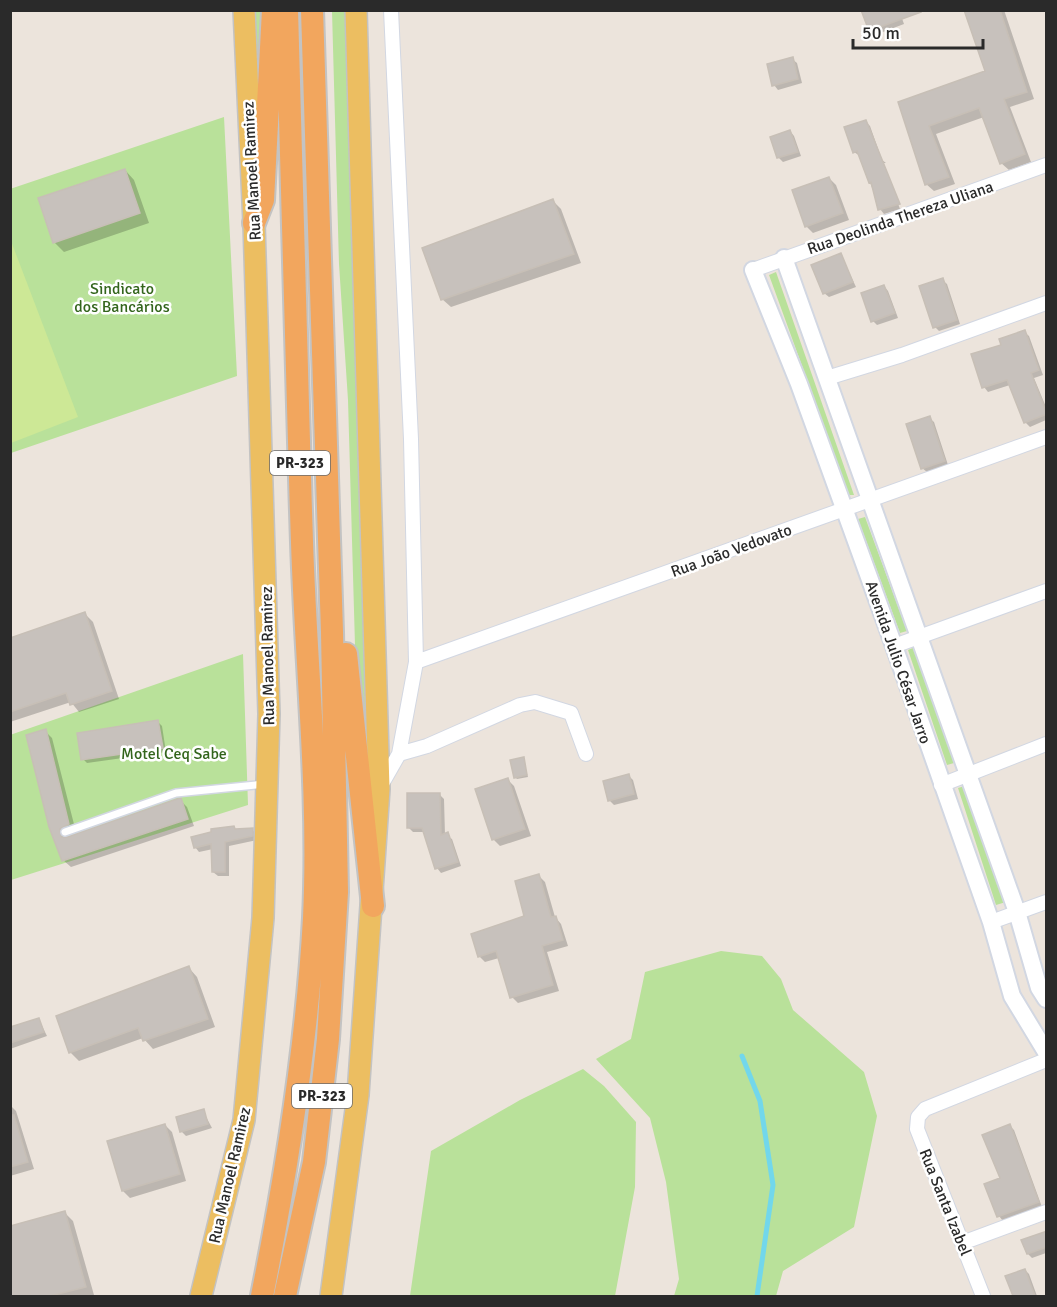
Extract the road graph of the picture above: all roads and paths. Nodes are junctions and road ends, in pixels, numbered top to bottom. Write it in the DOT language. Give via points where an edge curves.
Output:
graph roads {
  1 [pos="244,10"];
  2 [pos="273,10"];
  3 [pos="287,10"];
  4 [pos="312,10"];
  5 [pos="356,10"];
  6 [pos="391,10"];
  7 [pos="1047,165"];
  8 [pos="254,223"];
  9 [pos="784,258"];
  10 [pos="753,270"];
  11 [pos="1047,303"];
  12 [pos="827,378"];
  13 [pos="1047,437"];
  14 [pos="870,500"];
  15 [pos="844,510"];
  16 [pos="1047,591"];
  17 [pos="332,632"];
  18 [pos="918,636"];
  19 [pos="894,646"];
  20 [pos="416,662"];
  21 [pos="1047,744"];
  22 [pos="399,754"];
  23 [pos="586,754"];
  24 [pos="969,773"];
  25 [pos="268,783"];
  26 [pos="941,785"];
  27 [pos="379,789"];
  28 [pos="65,832"];
  29 [pos="1047,902"];
  30 [pos="373,906"];
  31 [pos="1017,912"];
  32 [pos="991,922"];
  33 [pos="1047,999"];
  34 [pos="1047,1052"];
  35 [pos="1047,1060"];
  36 [pos="1047,1212"];
  37 [pos="962,1243"];
  38 [pos="201,1296"];
  39 [pos="262,1296"];
  40 [pos="285,1296"];
  41 [pos="331,1296"];
  42 [pos="983,1296"];
  1 -- 8 [label="main road, Rua Manoel Ramirez"];
  2 -- 8 [label="highway" via="263,200"];
  3 -- 39 [label="highway, PR-323" via="314,810 314,916 288,1166"];
  4 -- 17 [label="highway, PR-323"];
  5 -- 27 [label="main road"];
  6 -- 20 [label="street" via="411,439"];
  7 -- 9 [label="street, Rua Deolinda Thereza Uliana"];
  8 -- 25 [label="main road, Rua Manoel Ramirez"];
  9 -- 10 [label="street, Rua Deolinda Thereza Uliana"];
  9 -- 12 [label="street, Avenida Julio César Jarro"];
  10 -- 15 [label="street, Avenida Julio César Jarro"];
  11 -- 12 [label="street"];
  12 -- 14 [label="street, Avenida Julio César Jarro"];
  13 -- 14 [label="street, Rua João Vedovato"];
  14 -- 15 [label="street, Rua João Vedovato"];
  14 -- 18 [label="street, Avenida Julio César Jarro"];
  15 -- 19 [label="street, Avenida Julio César Jarro"];
  15 -- 20 [label="street, Rua João Vedovato"];
  16 -- 18 [label="street"];
  17 -- 30 [label="highway" via="346,653"];
  17 -- 40 [label="highway, PR-323" via="337,892 330,1007 314,1162"];
  18 -- 19 [label="street"];
  18 -- 24 [label="street, Avenida Julio César Jarro"];
  19 -- 26 [label="street, Avenida Julio César Jarro"];
  20 -- 22 [label="street"];
  21 -- 24 [label="street"];
  22 -- 23 [label="street" via="535,702 572,713"];
  22 -- 27 [label="street"];
  24 -- 26 [label="street"];
  24 -- 31 [label="street, Avenida Julio César Jarro"];
  25 -- 28 [label="lane" via="176,793"];
  25 -- 38 [label="main road, Rua Manoel Ramirez" via="263,918 244,1120"];
  26 -- 32 [label="street, Avenida Julio César Jarro"];
  27 -- 30 [label="main road"];
  29 -- 31 [label="street"];
  30 -- 41 [label="main road" via="358,1095"];
  31 -- 32 [label="street"];
  31 -- 33 [label="street, Avenida Julio César Jarro" via="1039,988"];
  32 -- 34 [label="street, Avenida Julio César Jarro" via="1012,996"];
  35 -- 37 [label="street, Rua Santa Izabel" via="925,1109 918,1118 917,1129"];
  36 -- 37 [label="street"];
  37 -- 42 [label="street, Rua Santa Izabel"];
}
